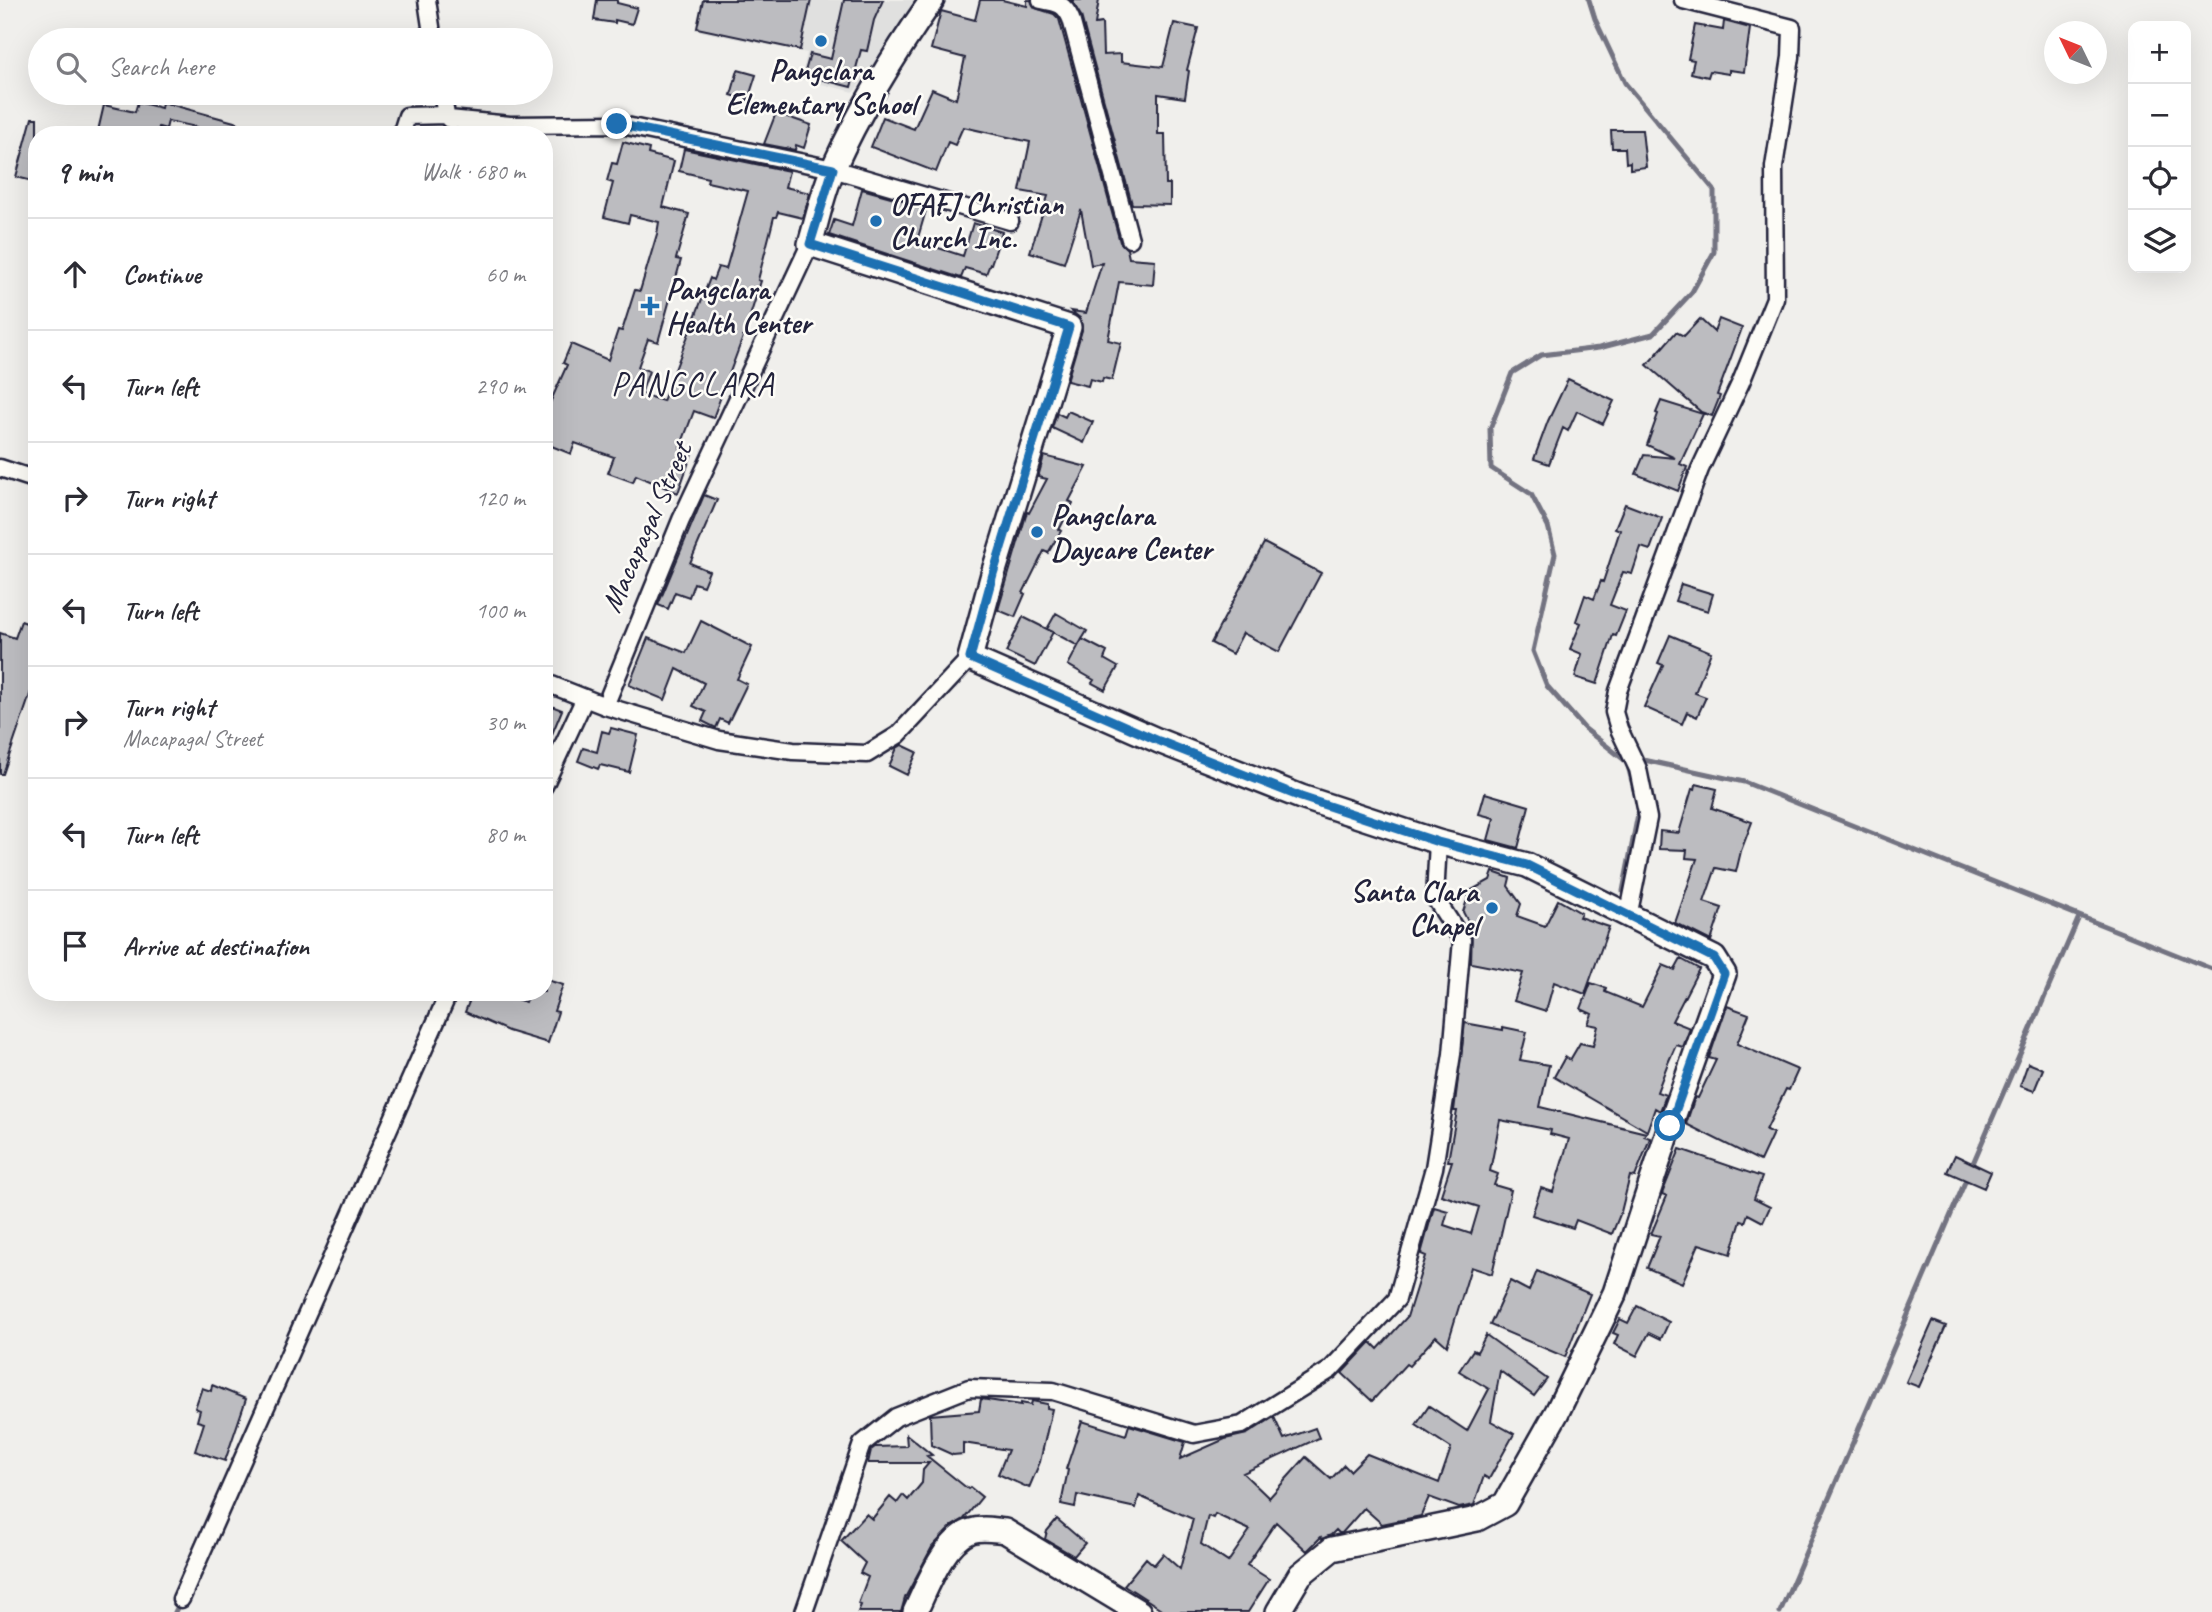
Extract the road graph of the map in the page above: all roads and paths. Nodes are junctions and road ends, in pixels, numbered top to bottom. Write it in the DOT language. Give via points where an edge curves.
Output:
graph roads {
  1 [pos="427,0"];
  2 [pos="932,0"];
  3 [pos="1041,0"];
  4 [pos="1683,0"];
  5 [pos="431,28"];
  6 [pos="444,105"];
  7 [pos="446,115"];
  8 [pos="404,126"];
  9 [pos="833,169"];
  10 [pos="1010,221"];
  11 [pos="1130,239"];
  12 [pos="810,244"];
  13 [pos="0,468"];
  14 [pos="28,477"];
  15 [pos="970,658"];
  16 [pos="553,686"];
  17 [pos="585,698"];
  18 [pos="605,706"];
  19 [pos="553,767"];
  20 [pos="1438,842"];
  21 [pos="1628,917"];
  22 [pos="445,1001"];
  23 [pos="181,1600"];
  24 [pos="804,1612"];
  25 [pos="915,1612"];
  26 [pos="1139,1612"];
  27 [pos="1278,1612"];
  1 -- 5 [label="street"];
  2 -- 9 [label="street, Macapagal Street" via="870,95"];
  3 -- 11 [label="street" via="1067,8"];
  4 -- 21 [label="street" via="1792,29 1791,57 1774,167 1775,298 1700,469 1614,712 1638,769 1648,818"];
  6 -- 7 [label="street"];
  7 -- 8 [label="street" via="407,116"];
  7 -- 9 [label="street" via="510,125 617,124"];
  9 -- 10 [label="street"];
  9 -- 12 [label="street, Macapagal Street"];
  12 -- 15 [label="street" via="1069,327"];
  12 -- 18 [label="street, Macapagal Street" via="681,520"];
  13 -- 14 [label="street"];
  15 -- 18 [label="street" via="898,735 867,754 793,751 719,740"];
  15 -- 20 [label="street" via="1301,797"];
  16 -- 17 [label="street"];
  17 -- 18 [label="street"];
  17 -- 19 [label="street"];
  20 -- 21 [label="street" via="1527,865"];
  20 -- 24 [label="street" via="1435,898 1462,940 1457,1004 1434,1168 1397,1299 1330,1370 1242,1425 1195,1434 1053,1391 970,1388 896,1417 862,1444"];
  21 -- 27 [label="street" via="1714,958 1724,974 1615,1293 1558,1412 1505,1504 1477,1519 1332,1549 1300,1575"];
  22 -- 23 [label="street"];
  25 -- 26 [label="street" via="937,1566 957,1541 970,1531 983,1529 1005,1531"];
}
